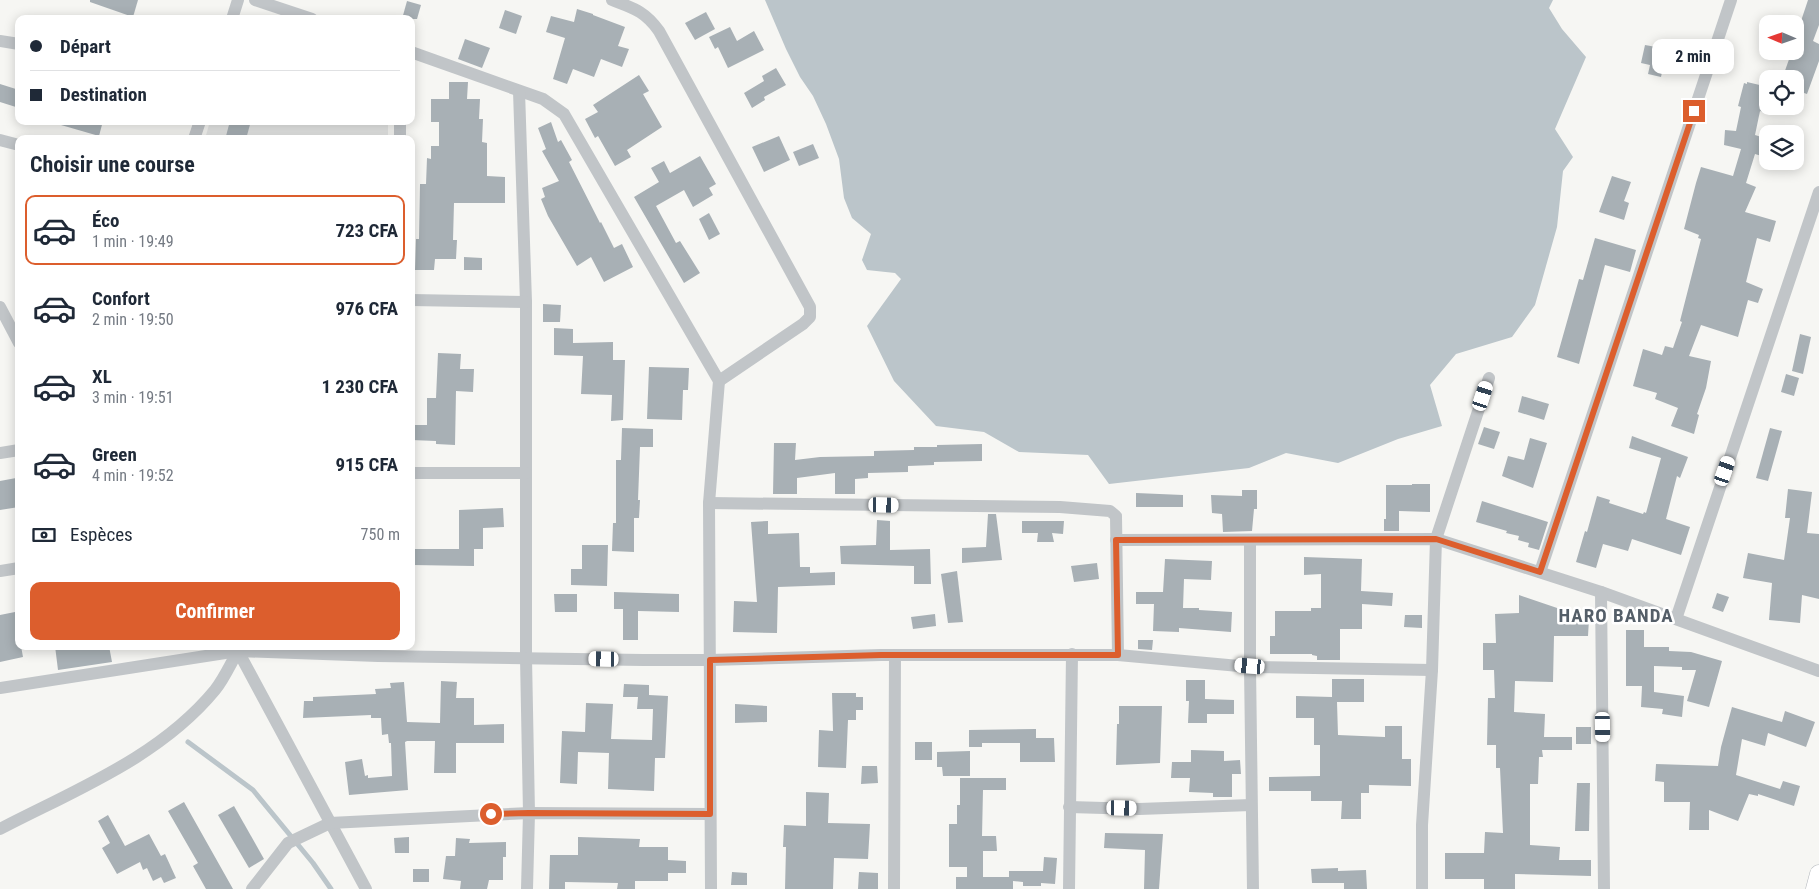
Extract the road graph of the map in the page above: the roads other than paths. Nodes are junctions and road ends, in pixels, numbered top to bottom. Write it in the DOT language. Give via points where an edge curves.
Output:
graph roads {
  1 [pos="238,0"];
  2 [pos="255,0"];
  3 [pos="612,0"];
  4 [pos="1730,0"];
  5 [pos="233,15"];
  6 [pos="300,15"];
  7 [pos="0,41"];
  8 [pos="15,43"];
  9 [pos="415,53"];
  10 [pos="518,91"];
  11 [pos="0,140"];
  12 [pos="15,144"];
  13 [pos="1819,192"];
  14 [pos="415,300"];
  15 [pos="526,302"];
  16 [pos="0,307"];
  17 [pos="15,335"];
  18 [pos="1489,378"];
  19 [pos="719,381"];
  20 [pos="15,451"];
  21 [pos="0,453"];
  22 [pos="526,472"];
  23 [pos="415,473"];
  24 [pos="710,503"];
  25 [pos="1436,539"];
  26 [pos="1116,540"];
  27 [pos="1250,540"];
  28 [pos="15,569"];
  29 [pos="0,571"];
  30 [pos="1540,572"];
  31 [pos="1601,592"];
  32 [pos="1676,619"];
  33 [pos="224,650"];
  34 [pos="235,650"];
  35 [pos="237,650"];
  36 [pos="272,650"];
  37 [pos="1072,654"];
  38 [pos="895,655"];
  39 [pos="1118,655"];
  40 [pos="526,658"];
  41 [pos="710,660"];
  42 [pos="1250,666"];
  43 [pos="1432,670"];
  44 [pos="1819,671"];
  45 [pos="0,688"];
  46 [pos="1251,806"];
  47 [pos="1069,807"];
  48 [pos="529,813"];
  49 [pos="710,814"];
  50 [pos="330,823"];
  51 [pos="0,829"];
  52 [pos="1819,874"];
  53 [pos="252,889"];
  54 [pos="366,889"];
  55 [pos="527,889"];
  56 [pos="711,889"];
  57 [pos="894,889"];
  58 [pos="1069,889"];
  59 [pos="1253,889"];
  60 [pos="1422,889"];
  61 [pos="1604,889"];
  62 [pos="1815,889"];
  1 -- 5 [label="street"];
  2 -- 6 [label="street"];
  3 -- 19 [label="street" via="640,11 659,31 810,307 810,317 803,324"];
  4 -- 30 [label="street"];
  7 -- 8 [label="street"];
  9 -- 10 [label="street"];
  10 -- 15 [label="street"];
  10 -- 19 [label="street" via="543,99 564,114"];
  11 -- 12 [label="street"];
  13 -- 32 [label="street"];
  14 -- 15 [label="street"];
  15 -- 22 [label="street"];
  16 -- 17 [label="street"];
  18 -- 25 [label="street"];
  19 -- 24 [label="street"];
  20 -- 21 [label="street"];
  22 -- 23 [label="street"];
  22 -- 40 [label="street"];
  24 -- 26 [label="street" via="1104,509 1116,516"];
  24 -- 41 [label="street"];
  25 -- 27 [label="street"];
  25 -- 30 [label="street"];
  25 -- 43 [label="street"];
  26 -- 27 [label="street"];
  26 -- 39 [label="street"];
  27 -- 42 [label="street"];
  28 -- 29 [label="street"];
  30 -- 31 [label="street"];
  31 -- 32 [label="street"];
  31 -- 61 [label="street"];
  32 -- 44 [label="street"];
  33 -- 45 [label="street"];
  34 -- 51 [label="street" via="216,689 190,718 137,758"];
  35 -- 50 [label="street"];
  36 -- 40 [label="street" via="378,656"];
  37 -- 38 [label="street"];
  37 -- 39 [label="street"];
  37 -- 47 [label="street"];
  38 -- 41 [label="street"];
  38 -- 57 [label="street"];
  39 -- 42 [label="street"];
  40 -- 41 [label="street"];
  40 -- 48 [label="street"];
  41 -- 49 [label="street"];
  42 -- 43 [label="street"];
  42 -- 46 [label="street"];
  43 -- 60 [label="street" via="1422,825"];
  46 -- 47 [label="street"];
  46 -- 59 [label="street"];
  47 -- 58 [label="street"];
  48 -- 49 [label="street"];
  48 -- 50 [label="street"];
  48 -- 55 [label="street"];
  49 -- 56 [label="street"];
  50 -- 53 [label="street" via="288,843"];
  50 -- 54 [label="street"];
  52 -- 62 [label="street"];
}
